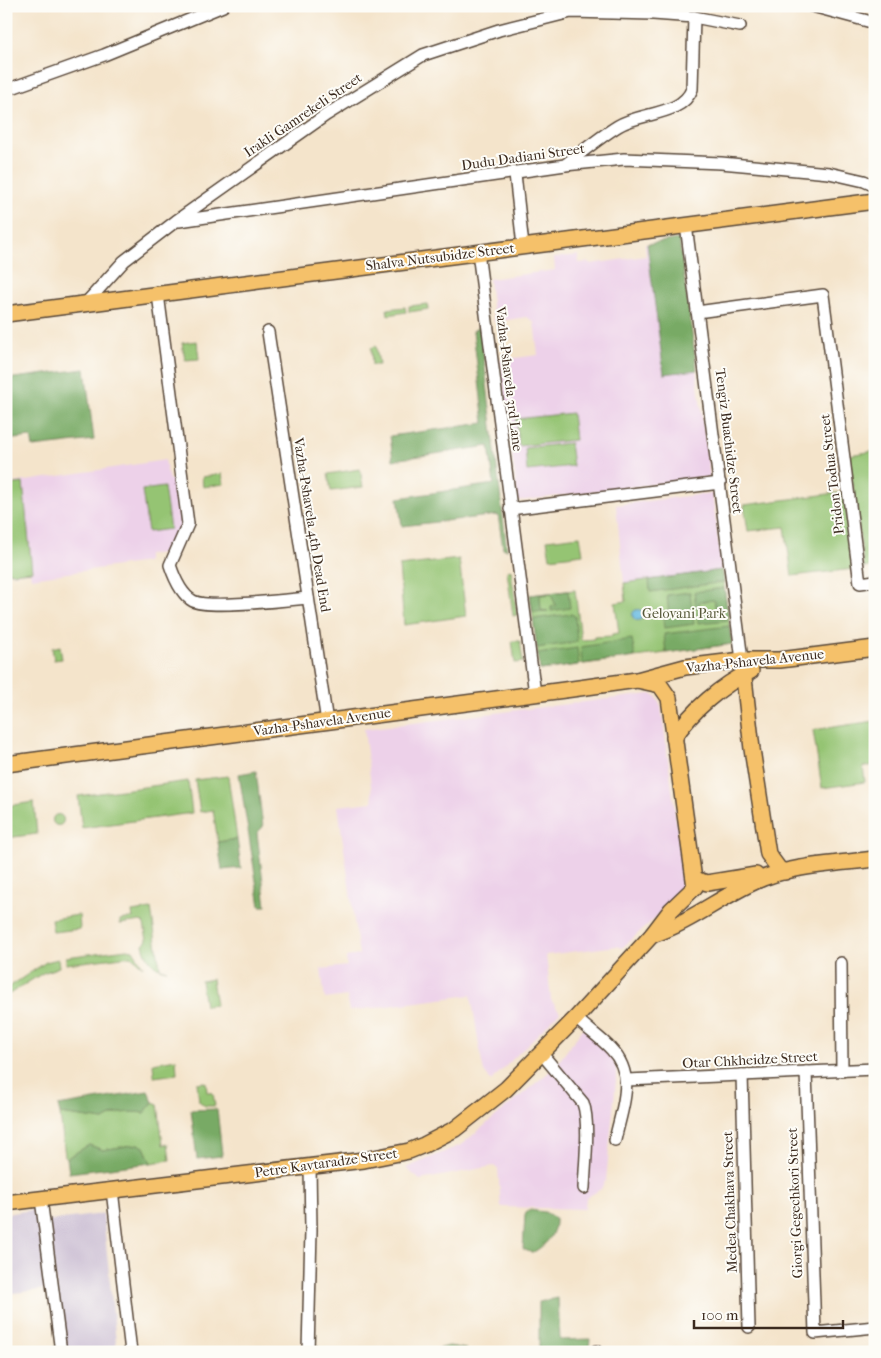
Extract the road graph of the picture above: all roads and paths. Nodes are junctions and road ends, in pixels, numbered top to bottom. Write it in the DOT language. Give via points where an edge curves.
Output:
graph roads {
  1 [pos="223,6"];
  2 [pos="812,6"];
  3 [pos="574,9"];
  4 [pos="694,17"];
  5 [pos="875,23"];
  6 [pos="740,26"];
  7 [pos="6,90"];
  8 [pos="565,165"];
  9 [pos="515,174"];
  10 [pos="875,186"];
  11 [pos="875,201"];
  12 [pos="176,221"];
  13 [pos="686,225"];
  14 [pos="523,246"];
  15 [pos="478,252"];
  16 [pos="158,294"];
  17 [pos="86,303"];
  18 [pos="697,312"];
  19 [pos="6,314"];
  20 [pos="268,332"];
  21 [pos="720,483"];
  22 [pos="510,509"];
  23 [pos="875,581"];
  24 [pos="308,598"];
  25 [pos="875,648"];
  26 [pos="742,668"];
  27 [pos="637,680"];
  28 [pos="535,694"];
  29 [pos="327,722"];
  30 [pos="674,738"];
  31 [pos="6,764"];
  32 [pos="875,859"];
  33 [pos="785,872"];
  34 [pos="695,880"];
  35 [pos="652,935"];
  36 [pos="841,963"];
  37 [pos="576,1018"];
  38 [pos="542,1054"];
  39 [pos="875,1069"];
  40 [pos="842,1070"];
  41 [pos="806,1072"];
  42 [pos="742,1075"];
  43 [pos="627,1080"];
  44 [pos="615,1140"];
  45 [pos="310,1166"];
  46 [pos="584,1188"];
  47 [pos="112,1190"];
  48 [pos="41,1199"];
  49 [pos="6,1203"];
  50 [pos="749,1327"];
  51 [pos="875,1327"];
  52 [pos="61,1352"];
  53 [pos="131,1352"];
  54 [pos="308,1352"];
  1 -- 7 [label="street"];
  2 -- 5 [label="street"];
  3 -- 4 [label="street, Irakli Gamrekeli Street"];
  3 -- 12 [label="street, Irakli Gamrekeli Street" via="423,54 326,115"];
  4 -- 6 [label="street, Irakli Gamrekeli Street"];
  4 -- 8 [label="street" via="689,97 680,105 620,125"];
  8 -- 9 [label="street, Dudu Dadiani Street"];
  8 -- 10 [label="street, Dudu Dadiani Street" via="624,159 721,163 829,173"];
  9 -- 12 [label="street, Dudu Dadiani Street"];
  9 -- 14 [label="street"];
  11 -- 13 [label="main road, Shalva Nutsubidze Street"];
  12 -- 17 [label="street, Irakli Gamrekeli Street" via="124,261"];
  13 -- 14 [label="main road, Shalva Nutsubidze Street"];
  13 -- 18 [label="street, Tengiz Buachidze Street"];
  14 -- 15 [label="main road, Shalva Nutsubidze Street"];
  15 -- 16 [label="main road, Shalva Nutsubidze Street"];
  15 -- 22 [label="street, Vazha-Pshavela 3rd Lane"];
  16 -- 17 [label="main road, Shalva Nutsubidze Street"];
  16 -- 24 [label="street" via="188,524 170,565 186,595 194,602 215,604"];
  17 -- 19 [label="main road, Shalva Nutsubidze Street"];
  18 -- 21 [label="street, Tengiz Buachidze Street"];
  18 -- 23 [label="street, Pridon Todua Street" via="823,295 860,582"];
  20 -- 24 [label="street, Vazha-Pshavela 4th Dead End"];
  21 -- 22 [label="street"];
  21 -- 26 [label="street, Tengiz Buachidze Street"];
  22 -- 28 [label="street, Vazha-Pshavela 3rd Lane"];
  24 -- 29 [label="street, Vazha-Pshavela 4th Dead End"];
  25 -- 26 [label="main road, Vazha-Pshavela Avenue"];
  26 -- 27 [label="main road, Vazha-Pshavela Avenue" via="685,668"];
  26 -- 30 [label="main road"];
  26 -- 33 [label="main road" via="768,854"];
  27 -- 28 [label="main road, Vazha-Pshavela Avenue"];
  27 -- 30 [label="main road, Vazha-Pshavela Avenue" via="660,684 666,691"];
  28 -- 29 [label="main road, Vazha-Pshavela Avenue"];
  29 -- 31 [label="main road, Vazha-Pshavela Avenue"];
  30 -- 34 [label="main road, Vazha-Pshavela Avenue"];
  32 -- 33 [label="main road"];
  33 -- 34 [label="main road" via="707,884"];
  33 -- 35 [label="main road, Petre Kavtaradze Street" via="756,881 673,928"];
  34 -- 35 [label="main road, Petre Kavtaradze Street" via="694,889 671,910"];
  35 -- 37 [label="main road, Petre Kavtaradze Street"];
  36 -- 40 [label="street"];
  37 -- 38 [label="main road, Petre Kavtaradze Street"];
  37 -- 43 [label="street" via="611,1048 624,1066"];
  38 -- 45 [label="main road, Petre Kavtaradze Street" via="495,1099 430,1142 408,1151 373,1158"];
  38 -- 46 [label="street" via="586,1111"];
  39 -- 40 [label="street, Otar Chkheidze Street"];
  40 -- 41 [label="street, Otar Chkheidze Street"];
  41 -- 42 [label="street, Otar Chkheidze Street"];
  41 -- 51 [label="street, Giorgi Gegechkori Street" via="815,1332"];
  42 -- 43 [label="street, Otar Chkheidze Street"];
  42 -- 50 [label="street, Medea Chakhava Street"];
  43 -- 44 [label="street"];
  45 -- 47 [label="main road, Petre Kavtaradze Street"];
  45 -- 54 [label="street"];
  47 -- 48 [label="main road, Petre Kavtaradze Street"];
  47 -- 53 [label="street"];
  48 -- 49 [label="main road, Petre Kavtaradze Street"];
  48 -- 52 [label="street"];
}
